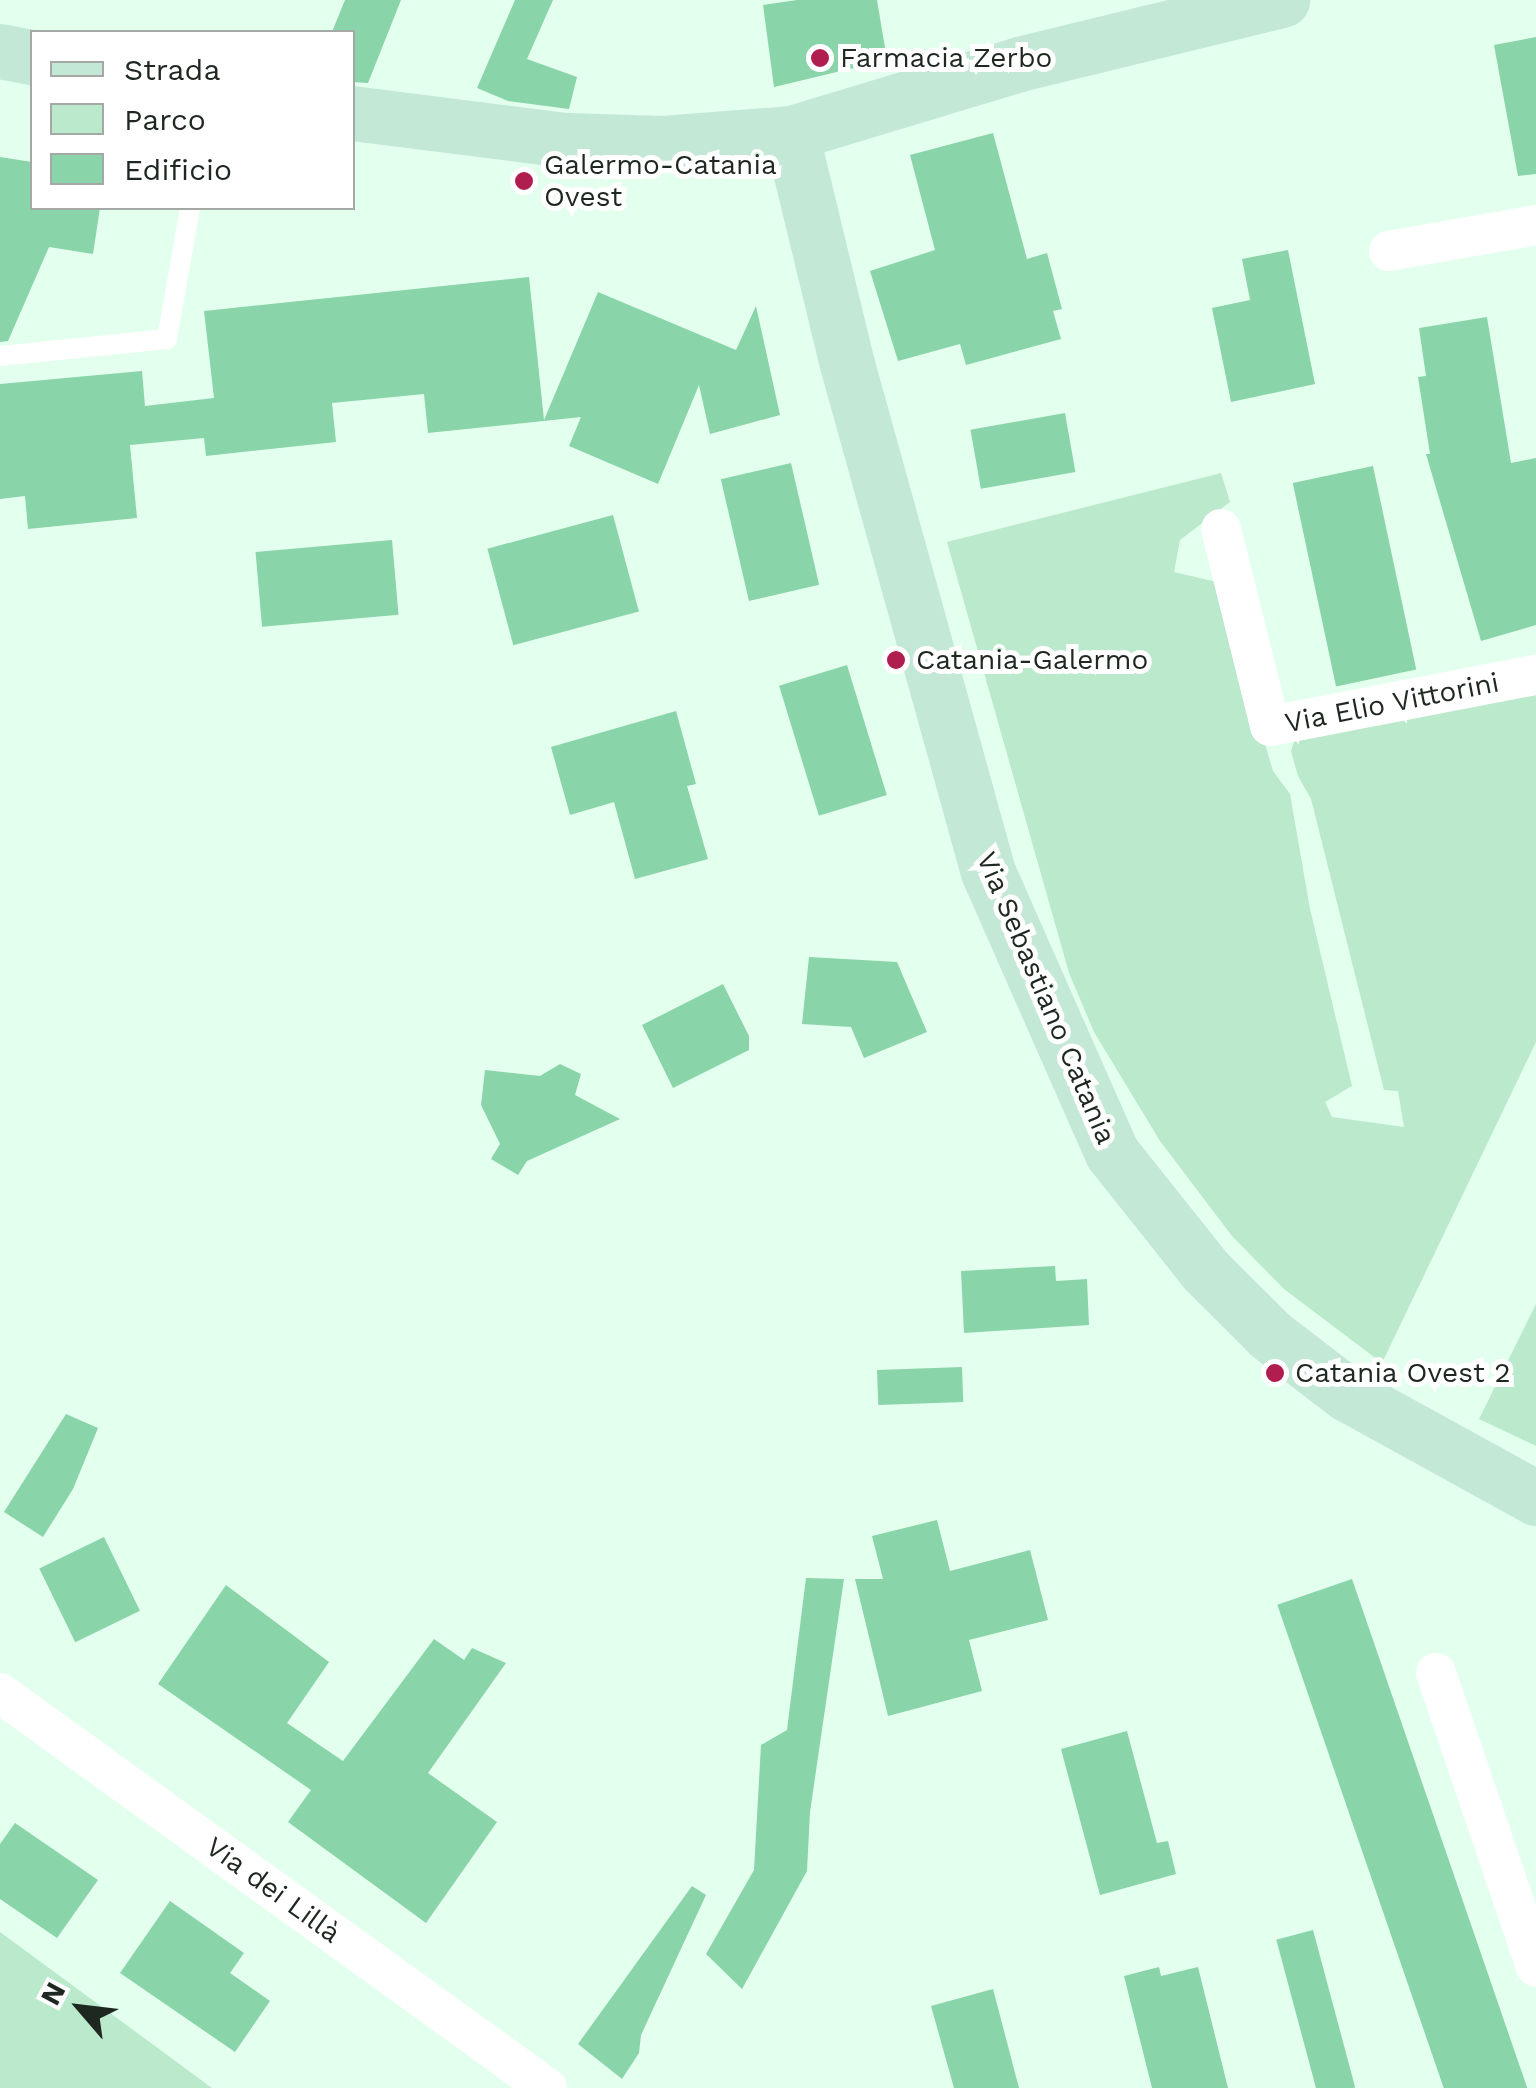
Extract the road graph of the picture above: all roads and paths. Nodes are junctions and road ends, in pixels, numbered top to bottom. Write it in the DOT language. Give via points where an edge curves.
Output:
graph roads {
  1 [pos="1282,0"];
  2 [pos="1171,14"];
  3 [pos="0,51"];
  4 [pos="30,57"];
  5 [pos="355,113"];
  6 [pos="790,134"];
  7 [pos="190,210"];
  8 [pos="1536,225"];
  9 [pos="1389,251"];
  10 [pos="0,356"];
  11 [pos="1220,529"];
  12 [pos="1536,676"];
  13 [pos="1536,1498"];
  14 [pos="1436,1674"];
  15 [pos="0,1693"];
  16 [pos="1536,1966"];
  17 [pos="546,2088"];
  1 -- 2 [label="main road"];
  2 -- 6 [label="main road"];
  3 -- 4 [label="main road"];
  5 -- 6 [label="main road" via="567,140 662,144"];
  6 -- 13 [label="main road, Via Sebastiano Catania" via="846,364 988,872 1112,1153 1205,1270 1270,1335 1347,1394"];
  7 -- 10 [label="lane" via="167,339"];
  8 -- 9 [label="street"];
  11 -- 12 [label="street, Via Elio Vittorini" via="1270,726"];
  14 -- 16 [label="street"];
  15 -- 17 [label="street, Via dei Lillà"];
}
